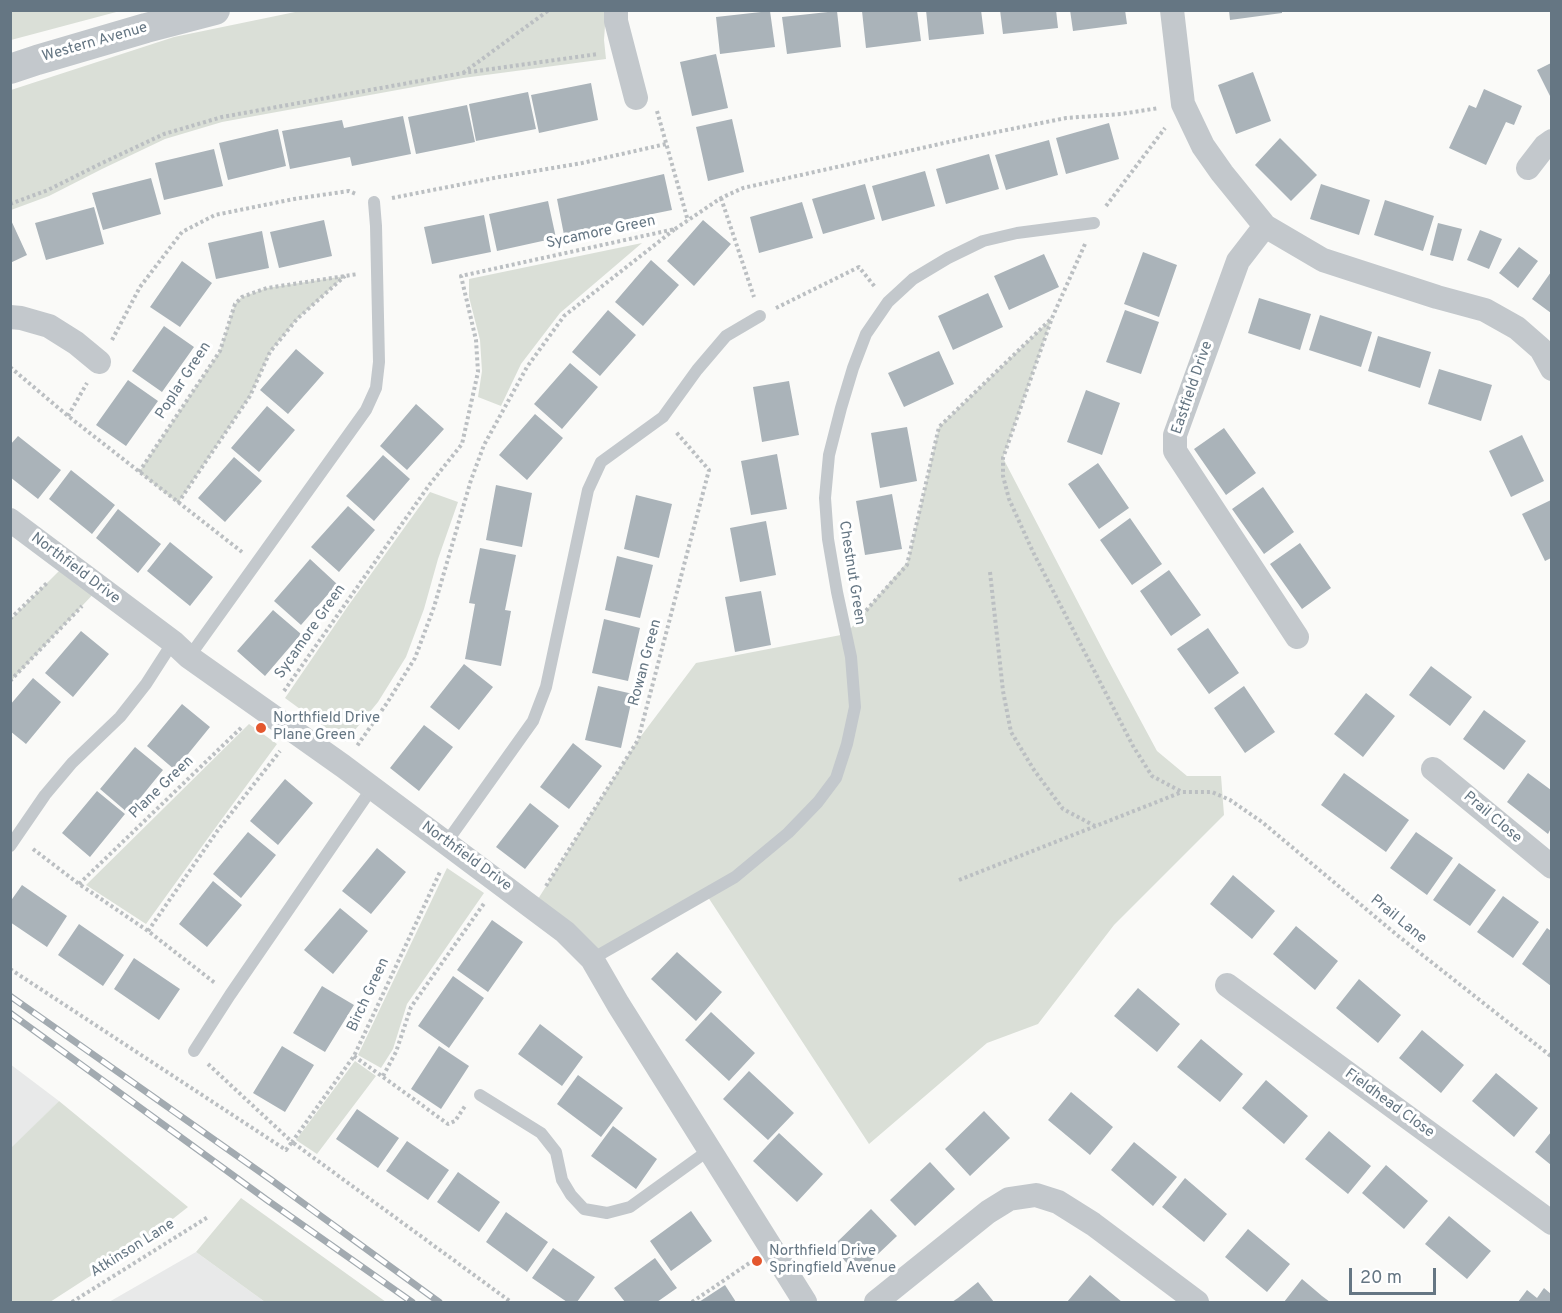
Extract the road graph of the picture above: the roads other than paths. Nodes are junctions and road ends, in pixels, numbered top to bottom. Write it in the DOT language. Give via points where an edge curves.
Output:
graph roads {
  1 [pos="214,10"];
  2 [pos="616,10"];
  3 [pos="1172,10"];
  4 [pos="10,69"];
  5 [pos="636,98"];
  6 [pos="1551,141"];
  7 [pos="1528,168"];
  8 [pos="374,202"];
  9 [pos="1094,223"];
  10 [pos="1265,226"];
  11 [pos="760,316"];
  12 [pos="10,317"];
  13 [pos="99,362"];
  14 [pos="1551,369"];
  15 [pos="10,520"];
  16 [pos="1297,637"];
  17 [pos="181,650"];
  18 [pos="1433,769"];
  19 [pos="372,789"];
  20 [pos="14,841"];
  21 [pos="451,846"];
  22 [pos="1551,867"];
  23 [pos="592,959"];
  24 [pos="1227,985"];
  25 [pos="194,1051"];
  26 [pos="480,1095"];
  27 [pos="709,1150"];
  28 [pos="1551,1223"];
  29 [pos="804,1302"];
  30 [pos="876,1302"];
  31 [pos="1197,1302"];
  1 -- 4 [label="street, Western Avenue"];
  2 -- 5 [label="street"];
  3 -- 10 [label="street" via="1183,104 1221,173"];
  6 -- 7 [label="street"];
  8 -- 17 [label="lane" via="379,362 376,388 366,410 257,563"];
  9 -- 23 [label="lane, Chestnut Green" via="983,241 948,258 913,279 888,303 866,334 829,456 825,498 828,539 851,657 855,706 836,778 788,833 735,877"];
  10 -- 14 [label="street" via="1323,260 1485,310 1517,328 1541,349"];
  10 -- 16 [label="street, Eastfield Drive" via="1238,261 1175,435 1175,451"];
  11 -- 21 [label="lane" via="726,336 663,417 601,462 588,490 546,687 533,721"];
  12 -- 13 [label="street" via="49,326"];
  15 -- 17 [label="street, Northfield Drive"];
  17 -- 19 [label="street, Northfield Drive"];
  17 -- 20 [label="lane" via="72,763"];
  18 -- 22 [label="street, Prail Close"];
  19 -- 21 [label="street, Northfield Drive"];
  19 -- 25 [label="lane"];
  21 -- 23 [label="street, Northfield Drive" via="565,932"];
  23 -- 27 [label="street, Northfield Drive"];
  24 -- 28 [label="street, Fieldhead Close"];
  26 -- 27 [label="lane" via="541,1133 555,1152 562,1180 584,1209 607,1213 630,1207"];
  27 -- 29 [label="street, Northfield Drive"];
  30 -- 31 [label="street" via="988,1212 1009,1199 1036,1195 1058,1202 1093,1224"];
}
